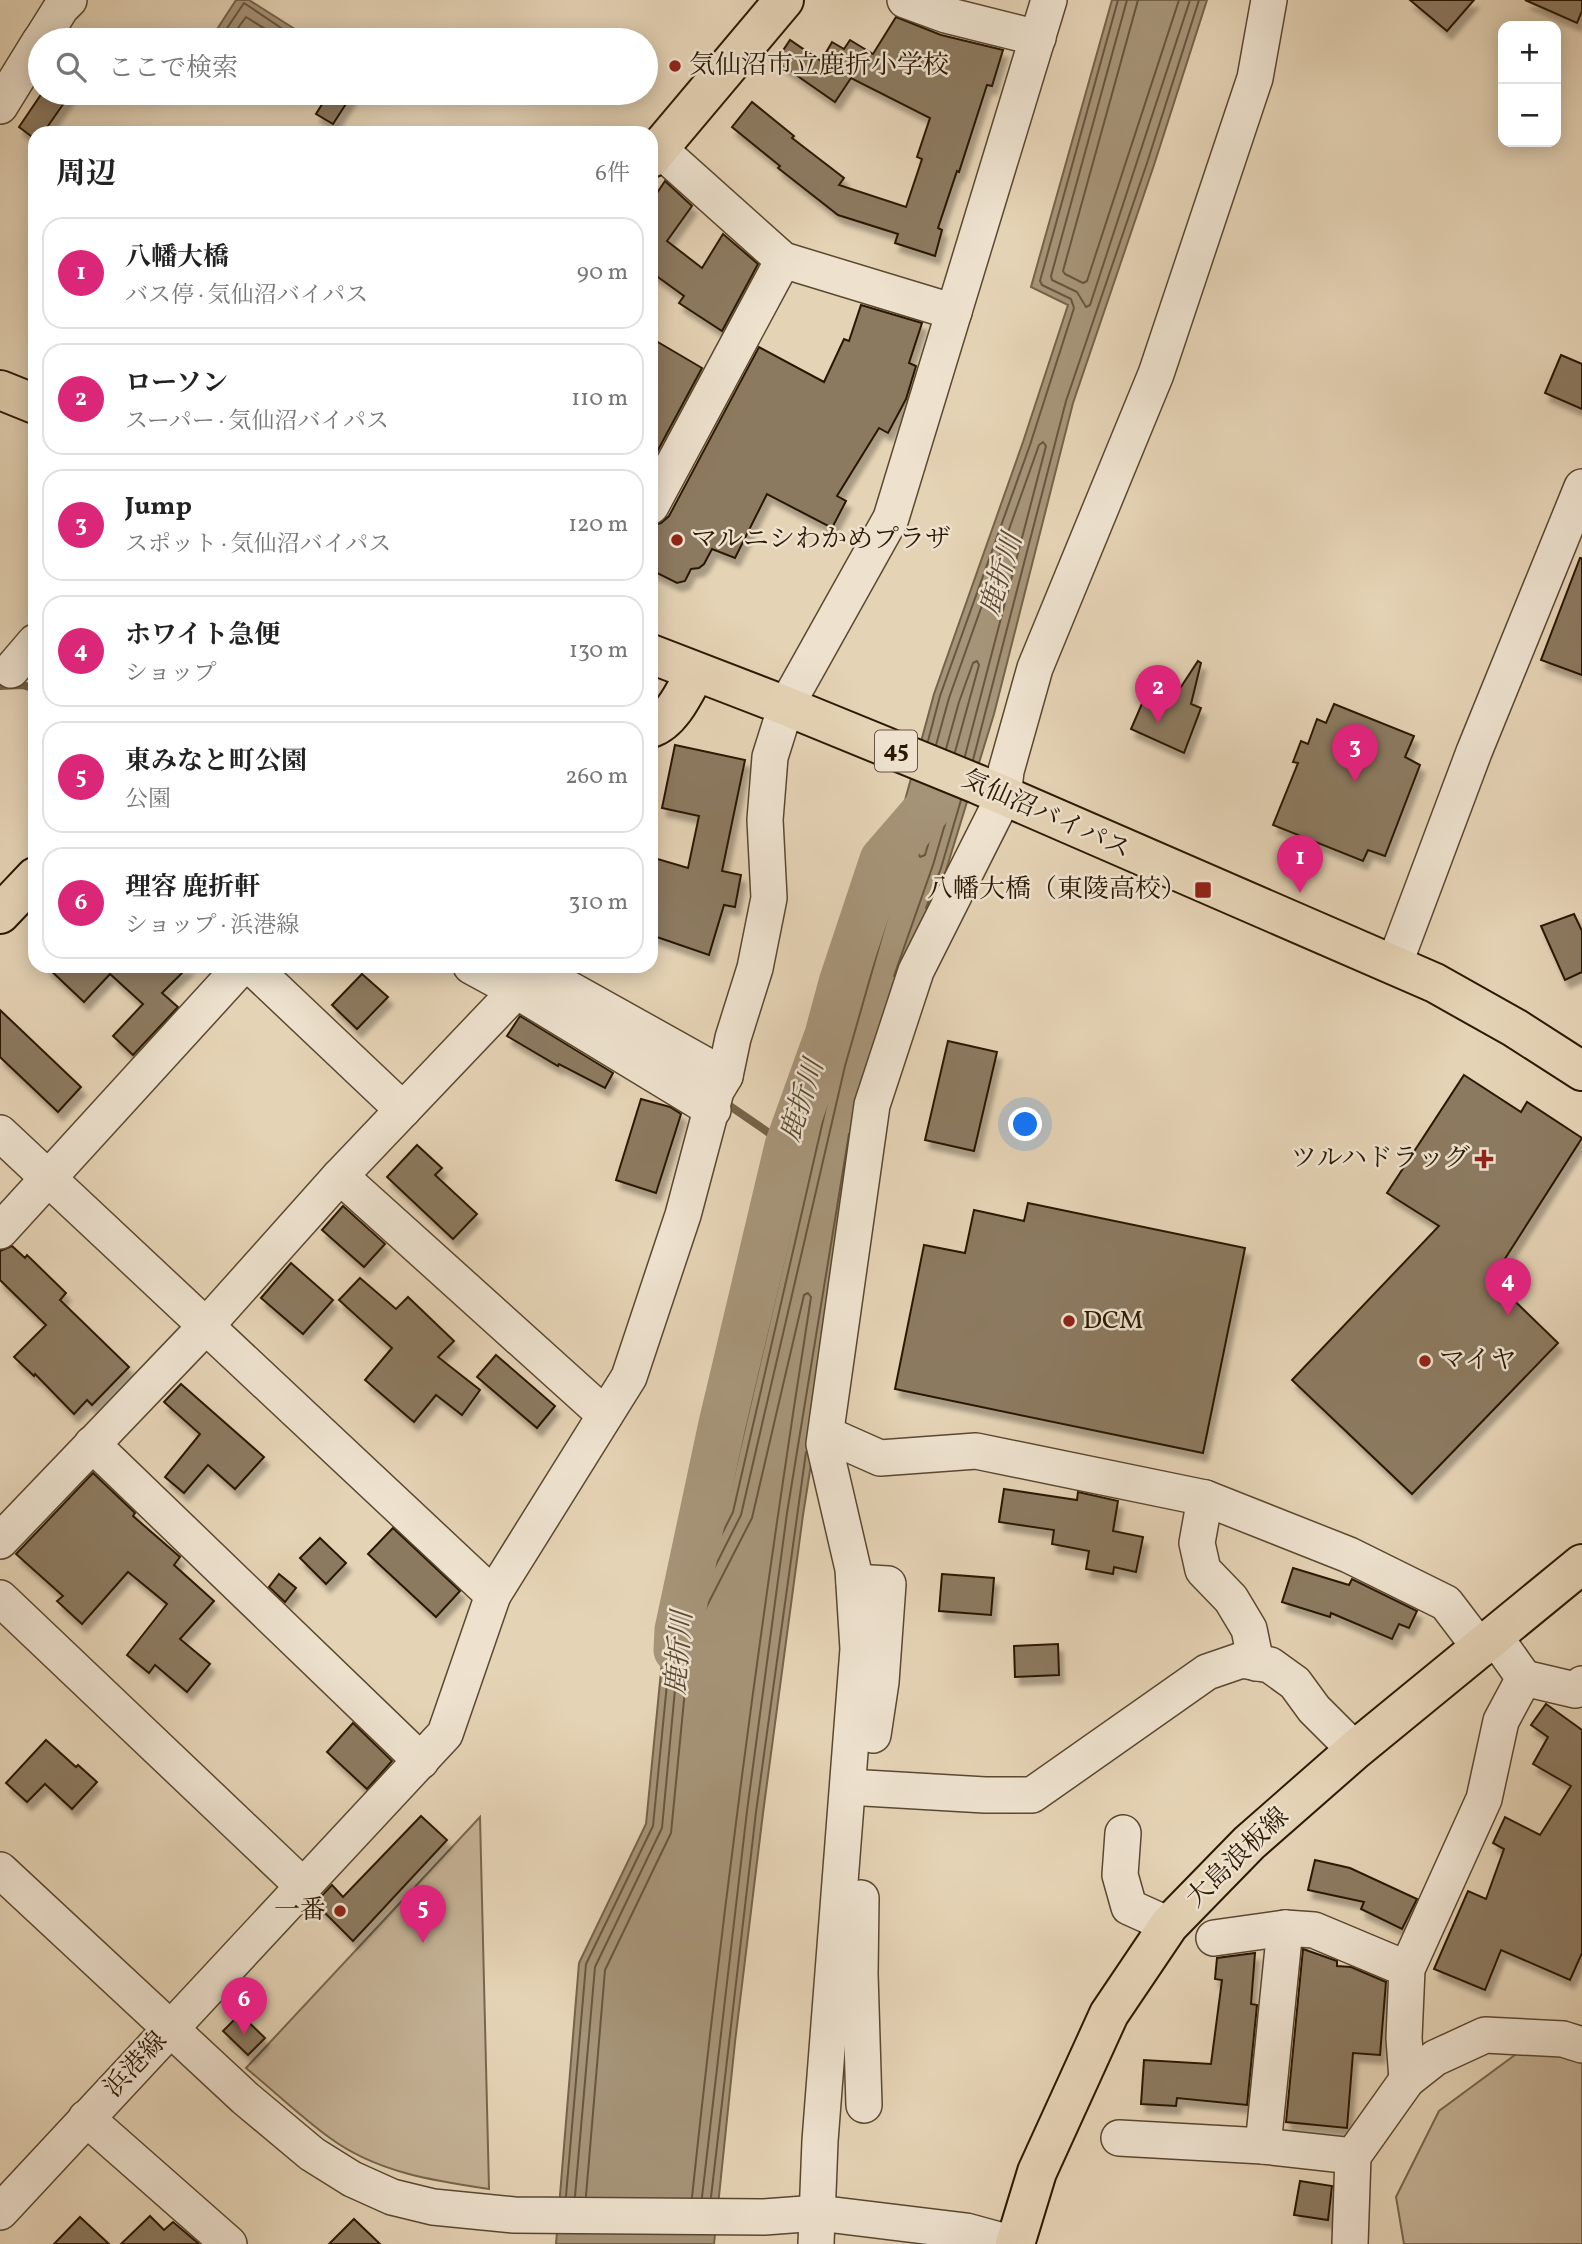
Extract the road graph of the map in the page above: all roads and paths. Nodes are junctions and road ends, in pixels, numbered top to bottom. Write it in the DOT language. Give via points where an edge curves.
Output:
graph roads {
  1 [pos="69,0"];
  2 [pos="784,0"];
  3 [pos="905,0"];
  4 [pos="1049,0"];
  5 [pos="1269,0"];
  6 [pos="49,28"];
  7 [pos="1038,38"];
  8 [pos="28,62"];
  9 [pos="0,106"];
  10 [pos="658,150"];
  11 [pos="658,156"];
  12 [pos="783,260"];
  13 [pos="954,312"];
  14 [pos="0,390"];
  15 [pos="28,401"];
  16 [pos="1582,487"];
  17 [pos="658,493"];
  18 [pos="1568,556"];
  19 [pos="28,652"];
  20 [pos="658,657"];
  21 [pos="15,670"];
  22 [pos="695,673"];
  23 [pos="801,712"];
  24 [pos="658,725"];
  25 [pos="990,791"];
  26 [pos="28,884"];
  27 [pos="0,914"];
  28 [pos="1394,965"];
  29 [pos="236,973"];
  30 [pos="258,973"];
  31 [pos="527,976"];
  32 [pos="1582,1071"];
  33 [pos="725,1076"];
  34 [pos="403,1110"];
  35 [pos="713,1110"];
  36 [pos="0,1133"];
  37 [pos="340,1176"];
  38 [pos="49,1180"];
  39 [pos="0,1231"];
  40 [pos="205,1326"];
  41 [pos="605,1415"];
  42 [pos="826,1434"];
  43 [pos="92,1444"];
  44 [pos="1205,1498"];
  45 [pos="0,1541"];
  46 [pos="1582,1564"];
  47 [pos="493,1595"];
  48 [pos="0,1598"];
  49 [pos="1488,1643"];
  50 [pos="1255,1663"];
  51 [pos="1524,1678"];
  52 [pos="1582,1684"];
  53 [pos="1355,1750"];
  54 [pos="421,1761"];
  55 [pos="856,1787"];
  56 [pos="1124,1833"];
  57 [pos="0,1870"];
  58 [pos="304,1887"];
  59 [pos="1169,1925"];
  60 [pos="1284,1928"];
  61 [pos="1214,1938"];
  62 [pos="1407,1969"];
  63 [pos="171,2027"];
  64 [pos="1582,2045"];
  65 [pos="1407,2080"];
  66 [pos="864,2105"];
  67 [pos="86,2118"];
  68 [pos="1119,2138"];
  69 [pos="1263,2146"];
  70 [pos="1353,2156"];
  71 [pos="0,2212"];
  72 [pos="817,2229"];
  73 [pos="229,2244"];
  74 [pos="1015,2244"];
  75 [pos="1350,2244"];
  1 -- 6 [label="street"];
  2 -- 10 [label="main road"];
  3 -- 7 [label="street"];
  4 -- 7 [label="street"];
  5 -- 25 [label="street" via="1255,78 1156,374 1035,668 1006,771"];
  7 -- 13 [label="street"];
  8 -- 9 [label="street"];
  11 -- 12 [label="street"];
  12 -- 13 [label="street"];
  12 -- 17 [label="street"];
  13 -- 23 [label="street" via="891,518"];
  14 -- 15 [label="main road"];
  16 -- 18 [label="street"];
  18 -- 28 [label="street" via="1474,752"];
  19 -- 21 [label="street"];
  20 -- 22 [label="main road, 気仙沼バイパス / 45"];
  22 -- 23 [label="main road, 気仙沼バイパス / 45"];
  22 -- 24 [label="main road"];
  23 -- 25 [label="main road, 気仙沼バイパス / 45"];
  23 -- 33 [label="street" via="769,757 765,820 769,898"];
  25 -- 28 [label="main road, 気仙沼バイパス / 45"];
  25 -- 42 [label="street" via="916,971 872,1105"];
  26 -- 27 [label="main road"];
  28 -- 32 [label="main road, 気仙沼バイパス / 45" via="1436,983"];
  29 -- 38 [label="street"];
  30 -- 34 [label="street"];
  31 -- 33 [label="street"];
  31 -- 34 [label="street"];
  31 -- 35 [label="street"];
  33 -- 35 [label="street"];
  34 -- 37 [label="street"];
  35 -- 41 [label="street" via="629,1377"];
  36 -- 38 [label="street"];
  37 -- 40 [label="street"];
  37 -- 41 [label="street"];
  38 -- 39 [label="street"];
  38 -- 40 [label="street"];
  40 -- 43 [label="street"];
  40 -- 47 [label="street"];
  41 -- 47 [label="street"];
  42 -- 44 [label="street" via="880,1458 976,1451"];
  42 -- 55 [label="street" via="824,1444 853,1569 858,1649"];
  43 -- 45 [label="street"];
  43 -- 54 [label="street"];
  44 -- 49 [label="street" via="1349,1555 1446,1603"];
  44 -- 50 [label="street" via="1197,1544 1203,1570 1231,1599 1249,1629"];
  46 -- 49 [label="main road, 大島浪板線"];
  47 -- 54 [label="street" via="445,1734"];
  48 -- 58 [label="street"];
  49 -- 51 [label="street"];
  49 -- 53 [label="main road, 大島浪板線"];
  50 -- 53 [label="street" via="1270,1665 1295,1683"];
  50 -- 55 [label="street" via="1242,1660 1207,1672 1032,1795"];
  51 -- 52 [label="street" via="1575,1690"];
  51 -- 62 [label="street" via="1501,1721 1484,1799"];
  53 -- 59 [label="main road, 大島浪板線" via="1249,1843"];
  54 -- 58 [label="street"];
  55 -- 66 [label="street"];
  55 -- 72 [label="street" via="820,2141"];
  56 -- 59 [label="street" via="1120,1875 1129,1907"];
  57 -- 63 [label="street, 浜港線"];
  58 -- 63 [label="street"];
  59 -- 74 [label="main road, 大島浪板線" via="1104,2026 1037,2172"];
  60 -- 61 [label="street"];
  60 -- 62 [label="street" via="1314,1930"];
  60 -- 69 [label="street"];
  62 -- 65 [label="street"];
  63 -- 67 [label="street, 浜港線"];
  63 -- 72 [label="street" via="312,2154 392,2197 433,2207 514,2215 764,2217"];
  64 -- 65 [label="street" via="1563,2039 1485,2035 1436,2059"];
  65 -- 70 [label="street"];
  67 -- 71 [label="street, 浜港線"];
  67 -- 73 [label="street"];
  68 -- 69 [label="street"];
  69 -- 70 [label="street"];
  70 -- 75 [label="street"];
  72 -- 74 [label="street" via="965,2231"];
}
